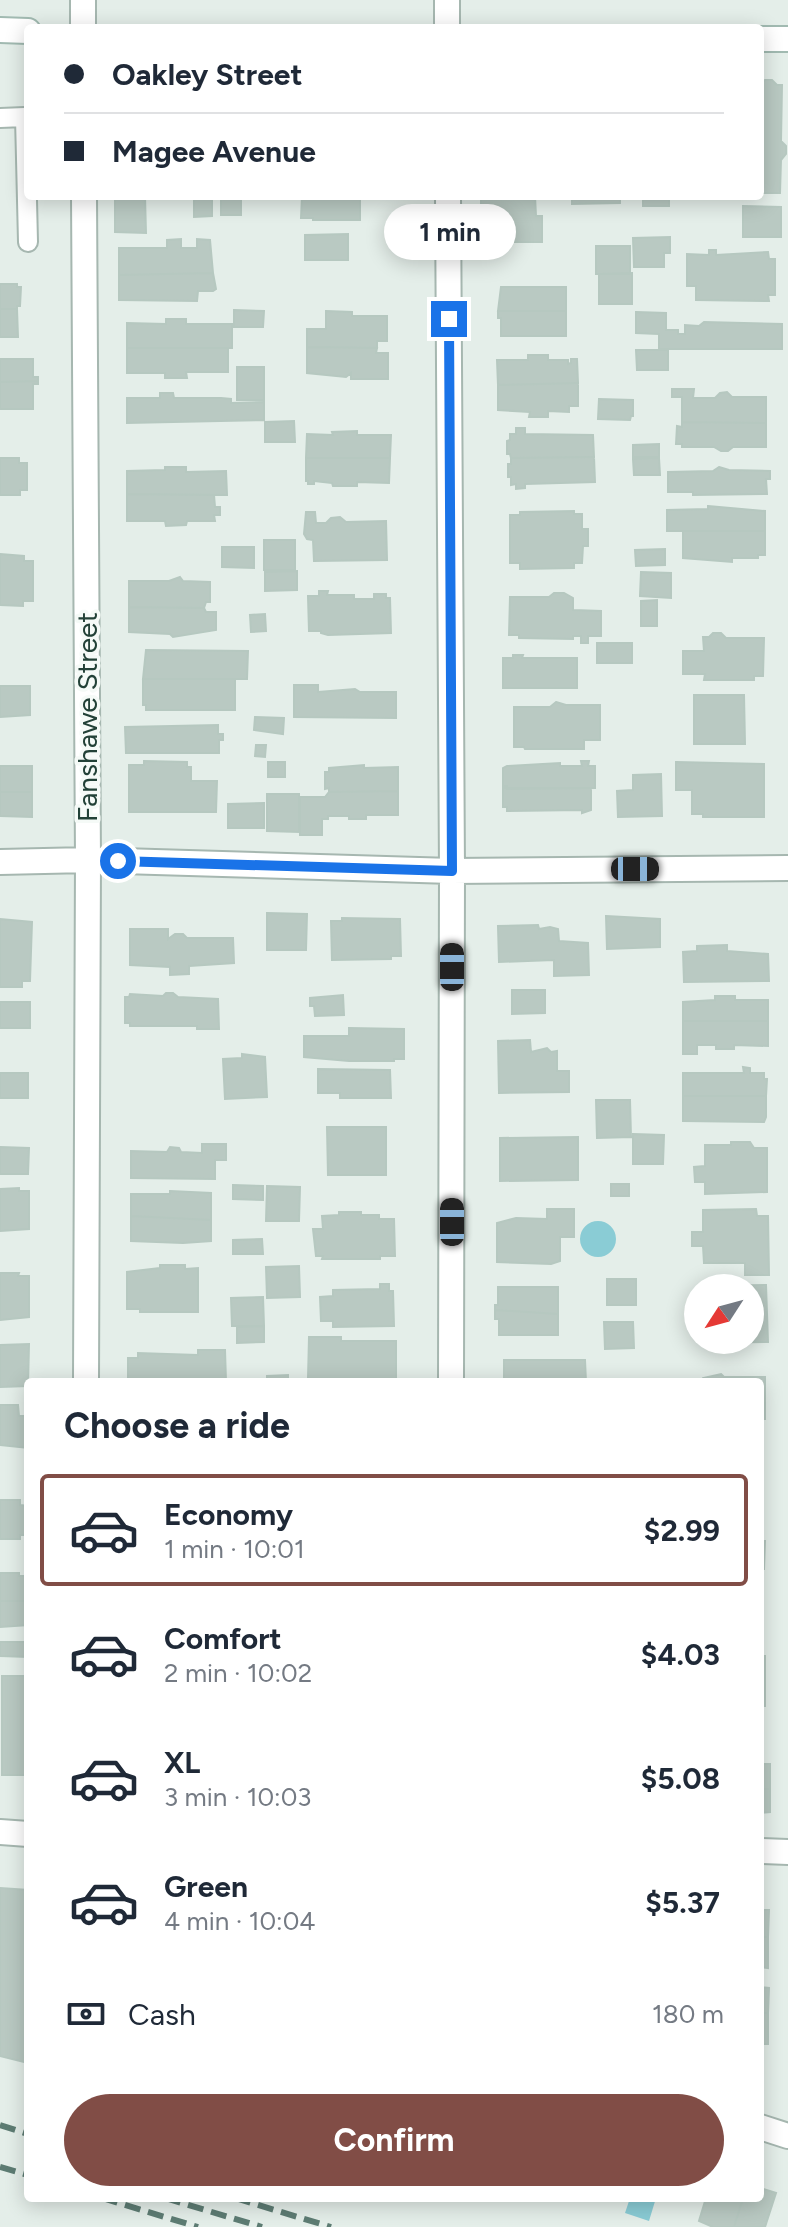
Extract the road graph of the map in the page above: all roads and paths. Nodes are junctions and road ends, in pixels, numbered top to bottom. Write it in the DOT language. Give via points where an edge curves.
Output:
graph roads {
  1 [pos="83,0"];
  2 [pos="447,0"];
  3 [pos="83,24"];
  4 [pos="447,24"];
  5 [pos="0,30"];
  6 [pos="24,31"];
  7 [pos="764,39"];
  8 [pos="788,39"];
  9 [pos="24,117"];
  10 [pos="0,118"];
  11 [pos="27,200"];
  12 [pos="84,200"];
  13 [pos="448,200"];
  14 [pos="28,242"];
  15 [pos="88,860"];
  16 [pos="0,862"];
  17 [pos="788,868"];
  18 [pos="452,871"];
  19 [pos="86,1378"];
  20 [pos="451,1378"];
  21 [pos="0,1832"];
  22 [pos="24,1834"];
  23 [pos="764,1851"];
  24 [pos="788,1852"];
  25 [pos="764,2128"];
  26 [pos="788,2136"];
  1 -- 3 [label="street"];
  2 -- 4 [label="street"];
  5 -- 6 [label="street"];
  7 -- 8 [label="street"];
  9 -- 10 [label="lane"];
  11 -- 14 [label="lane"];
  12 -- 15 [label="street, Fanshawe Street"];
  13 -- 18 [label="street"];
  15 -- 16 [label="street"];
  15 -- 18 [label="street"];
  15 -- 19 [label="street, Fanshawe Street"];
  17 -- 18 [label="street"];
  18 -- 20 [label="street"];
  21 -- 22 [label="street"];
  23 -- 24 [label="street"];
  25 -- 26 [label="street"];
}
